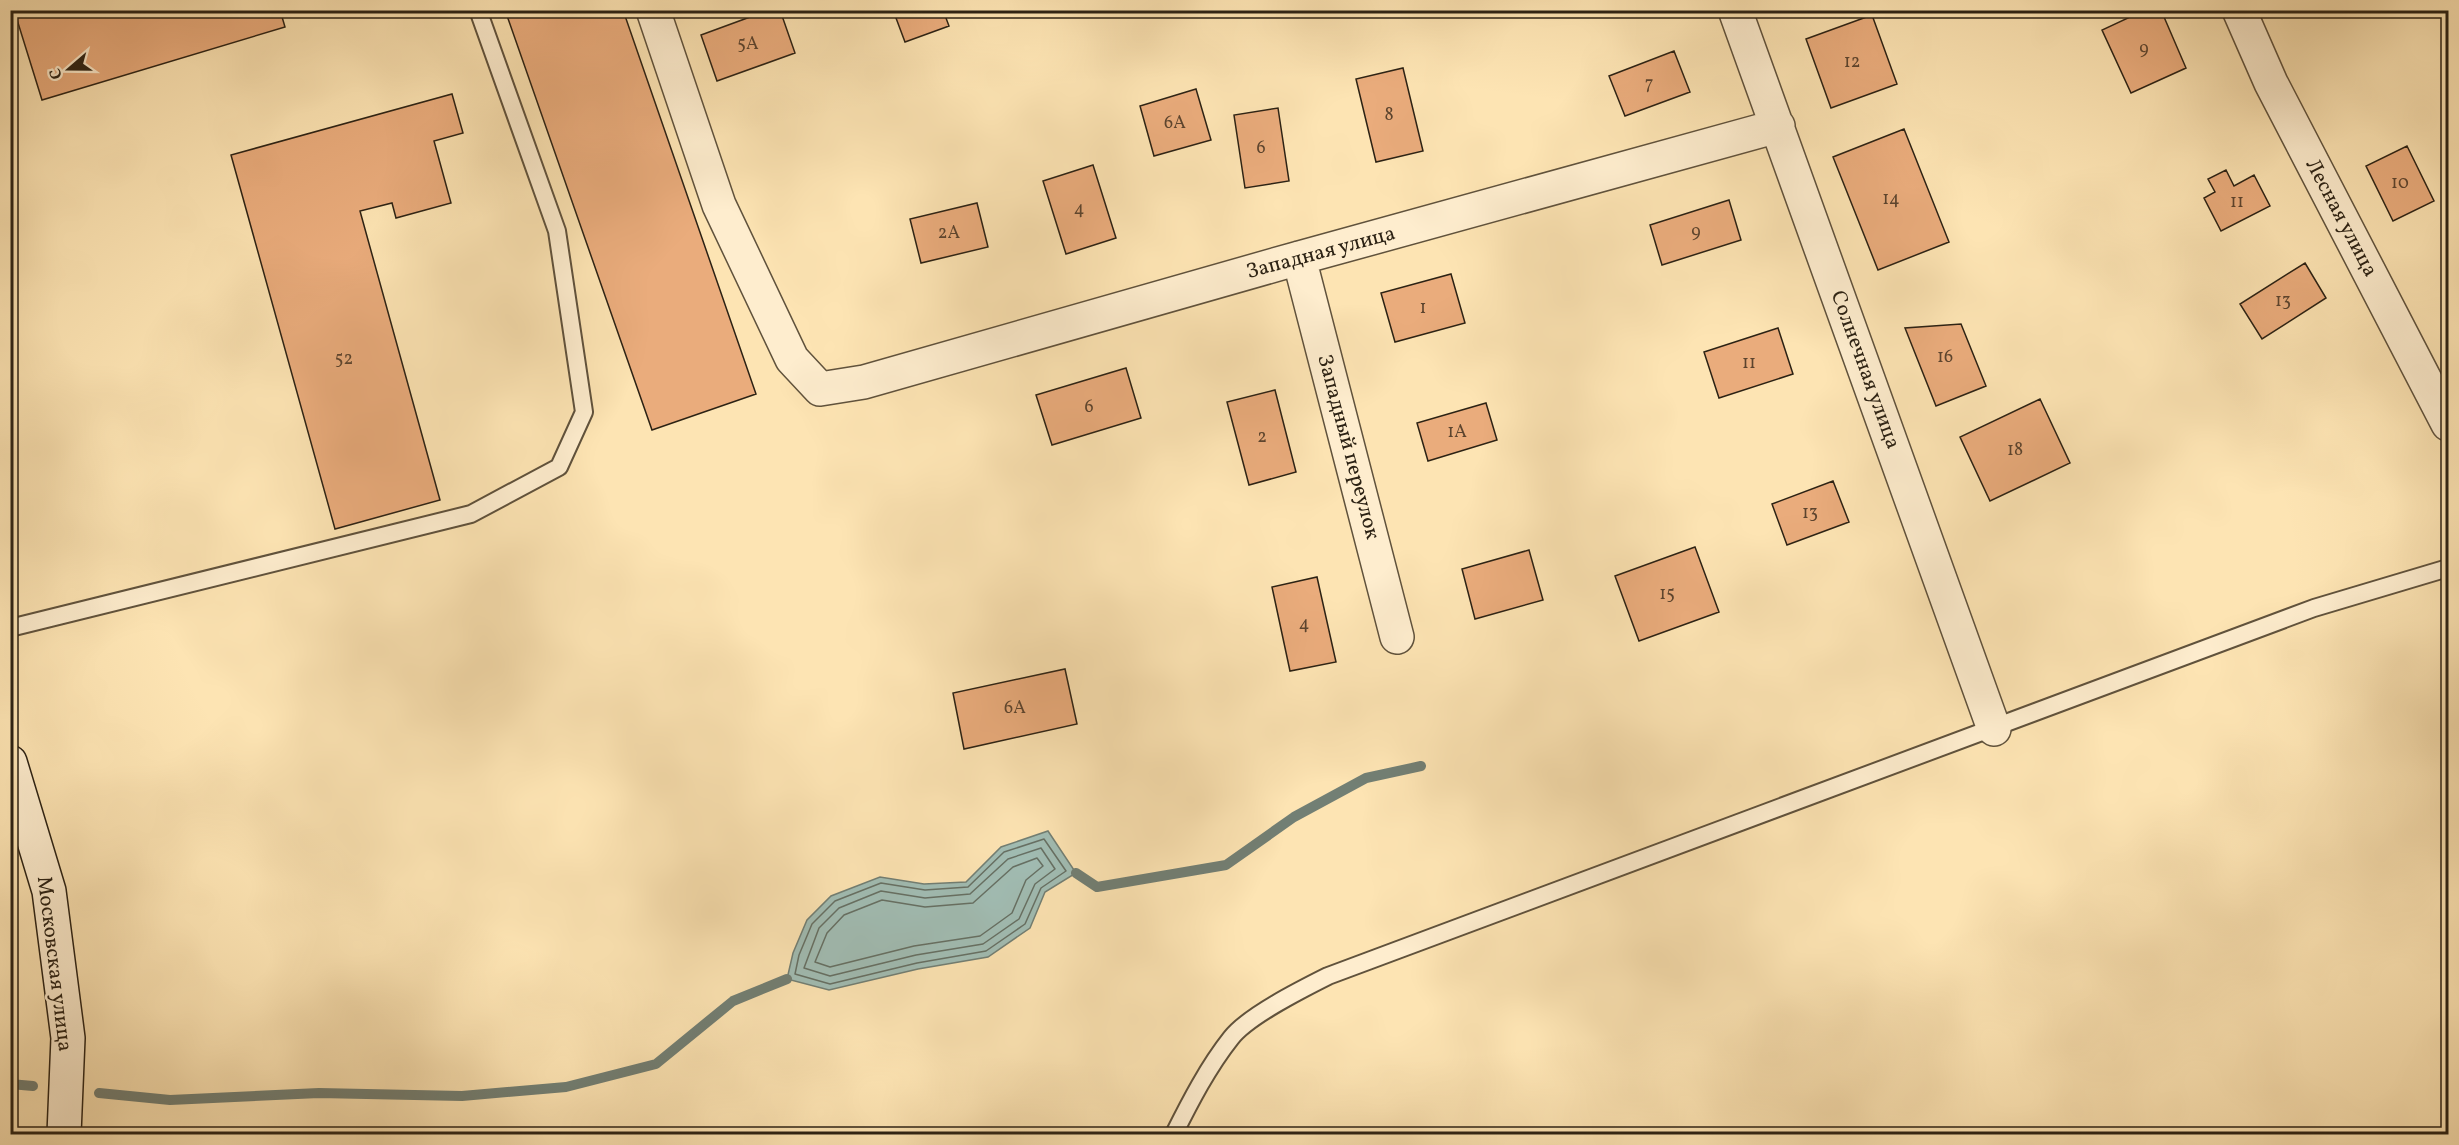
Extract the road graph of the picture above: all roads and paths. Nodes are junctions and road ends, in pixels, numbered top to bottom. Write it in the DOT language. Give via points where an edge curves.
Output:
graph roads {
  1 [pos="478,10"];
  2 [pos="653,10"];
  3 [pos="1735,10"];
  4 [pos="2239,10"];
  5 [pos="1779,126"];
  6 [pos="1299,258"];
  7 [pos="2448,424"];
  8 [pos="2448,568"];
  9 [pos="10,628"];
  10 [pos="1397,637"];
  11 [pos="1994,729"];
  12 [pos="10,762"];
  13 [pos="64,1134"];
  14 [pos="1174,1134"];
  1 -- 9 [label="lane" via="557,231 585,412 559,467 471,514"];
  2 -- 6 [label="street, Западная улица" via="719,205 792,359 820,389 864,382"];
  3 -- 5 [label="street, Солнечная улица"];
  4 -- 7 [label="street, Лесная улица" via="2271,83"];
  5 -- 6 [label="street, Западная улица"];
  5 -- 11 [label="street, Солнечная улица"];
  6 -- 10 [label="street, Западный переулок"];
  8 -- 11 [label="lane" via="2314,608"];
  11 -- 14 [label="lane" via="1328,975 1284,998 1232,1036"];
  12 -- 13 [label="street, Московская улица" via="49,891 68,1038"];
}
